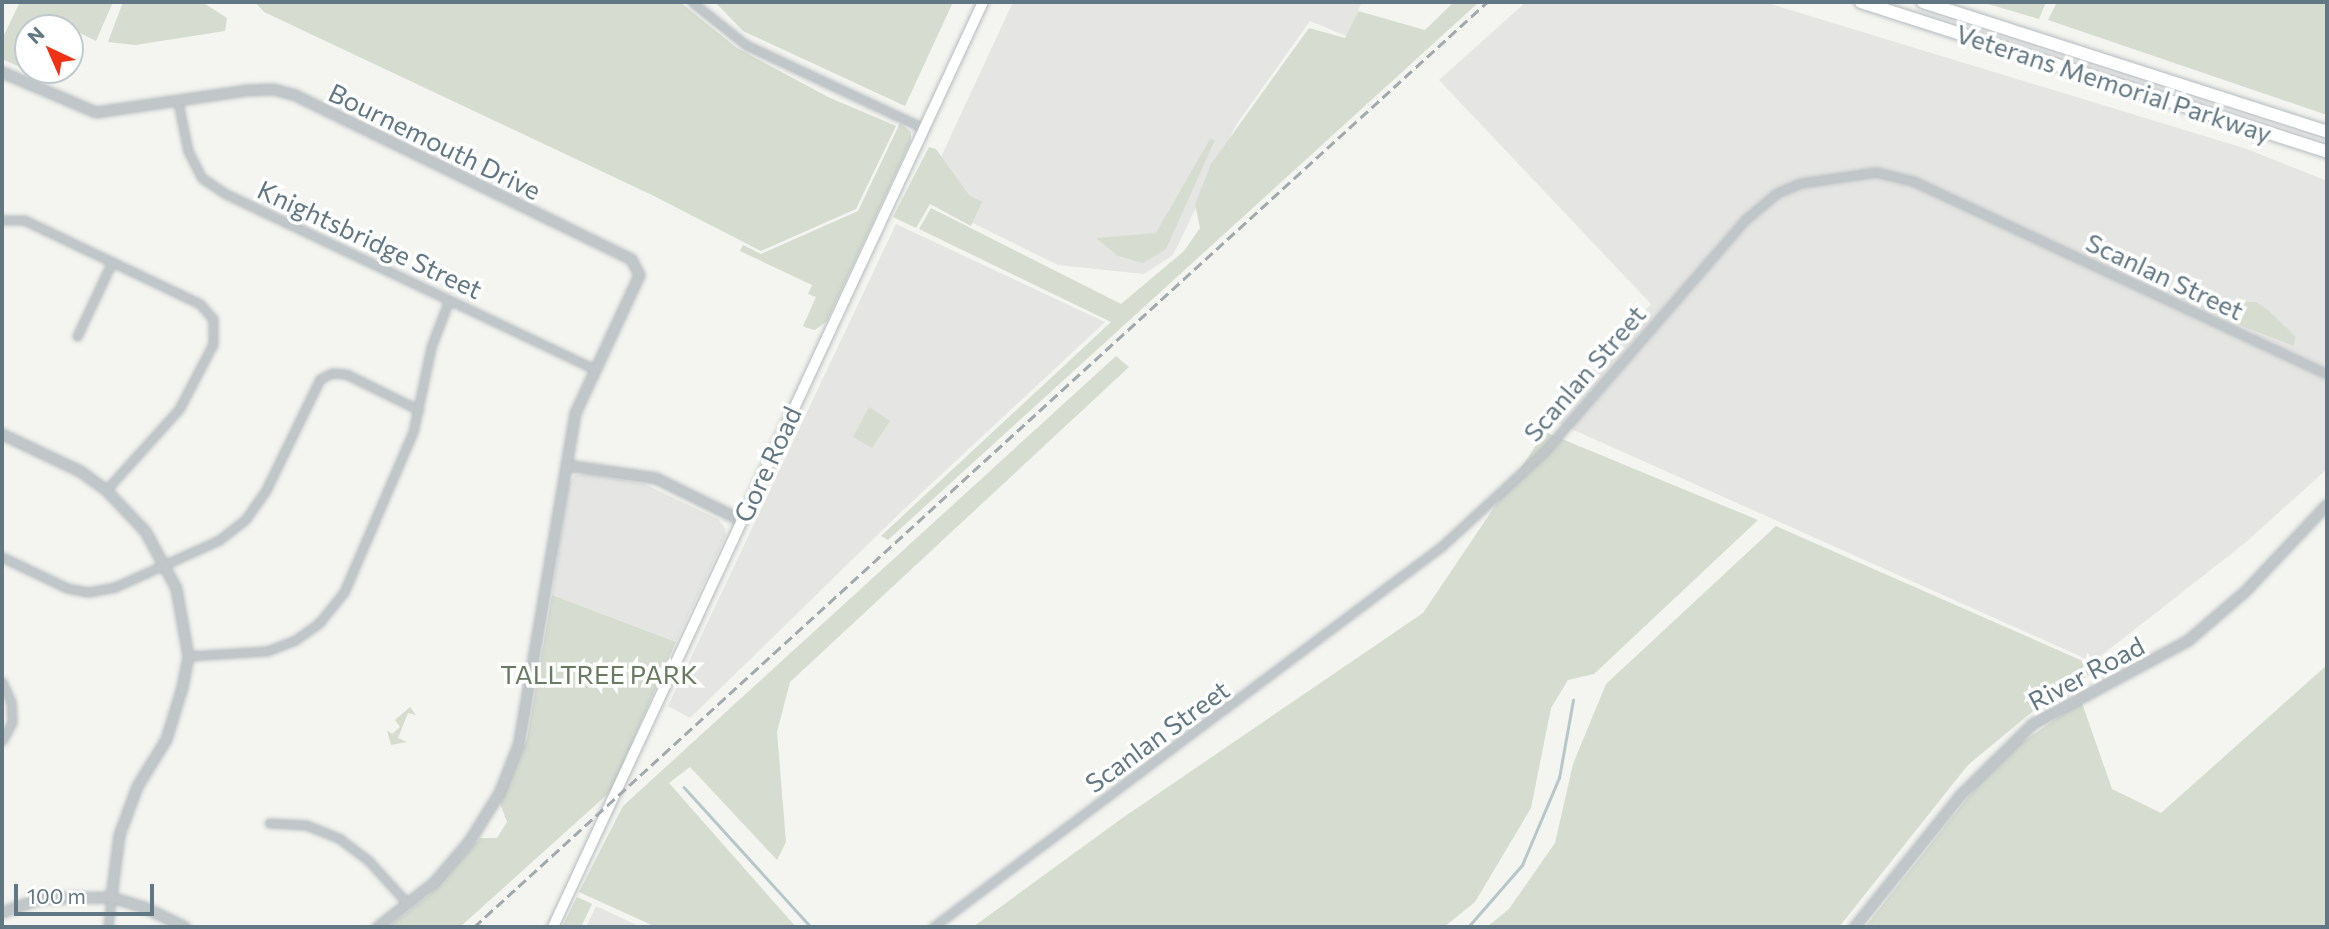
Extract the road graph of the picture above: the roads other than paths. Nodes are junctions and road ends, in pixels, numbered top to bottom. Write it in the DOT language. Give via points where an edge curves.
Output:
graph roads {
  1 [pos="692,2"];
  2 [pos="983,2"];
  3 [pos="1861,2"];
  4 [pos="1923,2"];
  5 [pos="2,72"];
  6 [pos="178,102"];
  7 [pos="925,129"];
  8 [pos="2327,132"];
  9 [pos="2327,152"];
  10 [pos="2,220"];
  11 [pos="112,262"];
  12 [pos="449,300"];
  13 [pos="77,336"];
  14 [pos="594,369"];
  15 [pos="2327,374"];
  16 [pos="419,410"];
  17 [pos="2,434"];
  18 [pos="566,465"];
  19 [pos="106,490"];
  20 [pos="2327,504"];
  21 [pos="741,520"];
  22 [pos="2,557"];
  23 [pos="167,567"];
  24 [pos="188,656"];
  25 [pos="2,682"];
  26 [pos="2,741"];
  27 [pos="269,823"];
  28 [pos="111,897"];
  29 [pos="407,903"];
  30 [pos="2,912"];
  31 [pos="108,927"];
  32 [pos="185,927"];
  33 [pos="377,927"];
  34 [pos="553,927"];
  35 [pos="933,927"];
  36 [pos="1854,927"];
  1 -- 7 [label="street" via="746,45"];
  2 -- 7 [label="main road, Gore Road"];
  3 -- 9 [label="highway, Veterans Memorial Parkway"];
  4 -- 8 [label="highway, Veterans Memorial Parkway"];
  5 -- 6 [label="street, Bournemouth Drive" via="96,112"];
  6 -- 12 [label="street, Knightsbridge Street" via="188,152 202,178 226,194"];
  6 -- 14 [label="street, Bournemouth Drive" via="247,90 273,89 295,95 631,259 639,275 634,292"];
  7 -- 21 [label="main road, Gore Road"];
  10 -- 11 [label="street" via="24,220"];
  11 -- 13 [label="street"];
  11 -- 19 [label="street" via="200,304 213,319 216,332 179,409"];
  12 -- 14 [label="street, Knightsbridge Street"];
  12 -- 16 [label="street" via="431,347"];
  14 -- 18 [label="street, Bournemouth Drive" via="575,414"];
  15 -- 35 [label="street, Scanlan Street" via="1913,181 1877,172 1801,183 1777,193 1746,219 1544,452 1442,546"];
  16 -- 23 [label="street" via="346,374 332,373 320,379 266,490 245,520 219,540"];
  16 -- 24 [label="street" via="344,592 319,623 295,640 267,651"];
  17 -- 19 [label="street" via="80,471"];
  18 -- 21 [label="street" via="656,478"];
  18 -- 29 [label="street, Bournemouth Drive" via="518,745 499,793 470,841 434,882"];
  19 -- 23 [label="street" via="145,531"];
  20 -- 36 [label="street, River Road" via="2245,591 2188,640 2032,724 1960,795"];
  21 -- 34 [label="main road, Gore Road"];
  22 -- 23 [label="street" via="67,589 88,592"];
  23 -- 24 [label="street" via="176,589"];
  24 -- 28 [label="street" via="166,739 137,786 120,835"];
  25 -- 26 [label="street" via="11,702 12,722"];
  27 -- 29 [label="street" via="306,825 340,839 367,859"];
  28 -- 30 [label="street" via="41,898"];
  28 -- 31 [label="street"];
  28 -- 32 [label="street"];
  29 -- 33 [label="street, Bournemouth Drive"];
}
